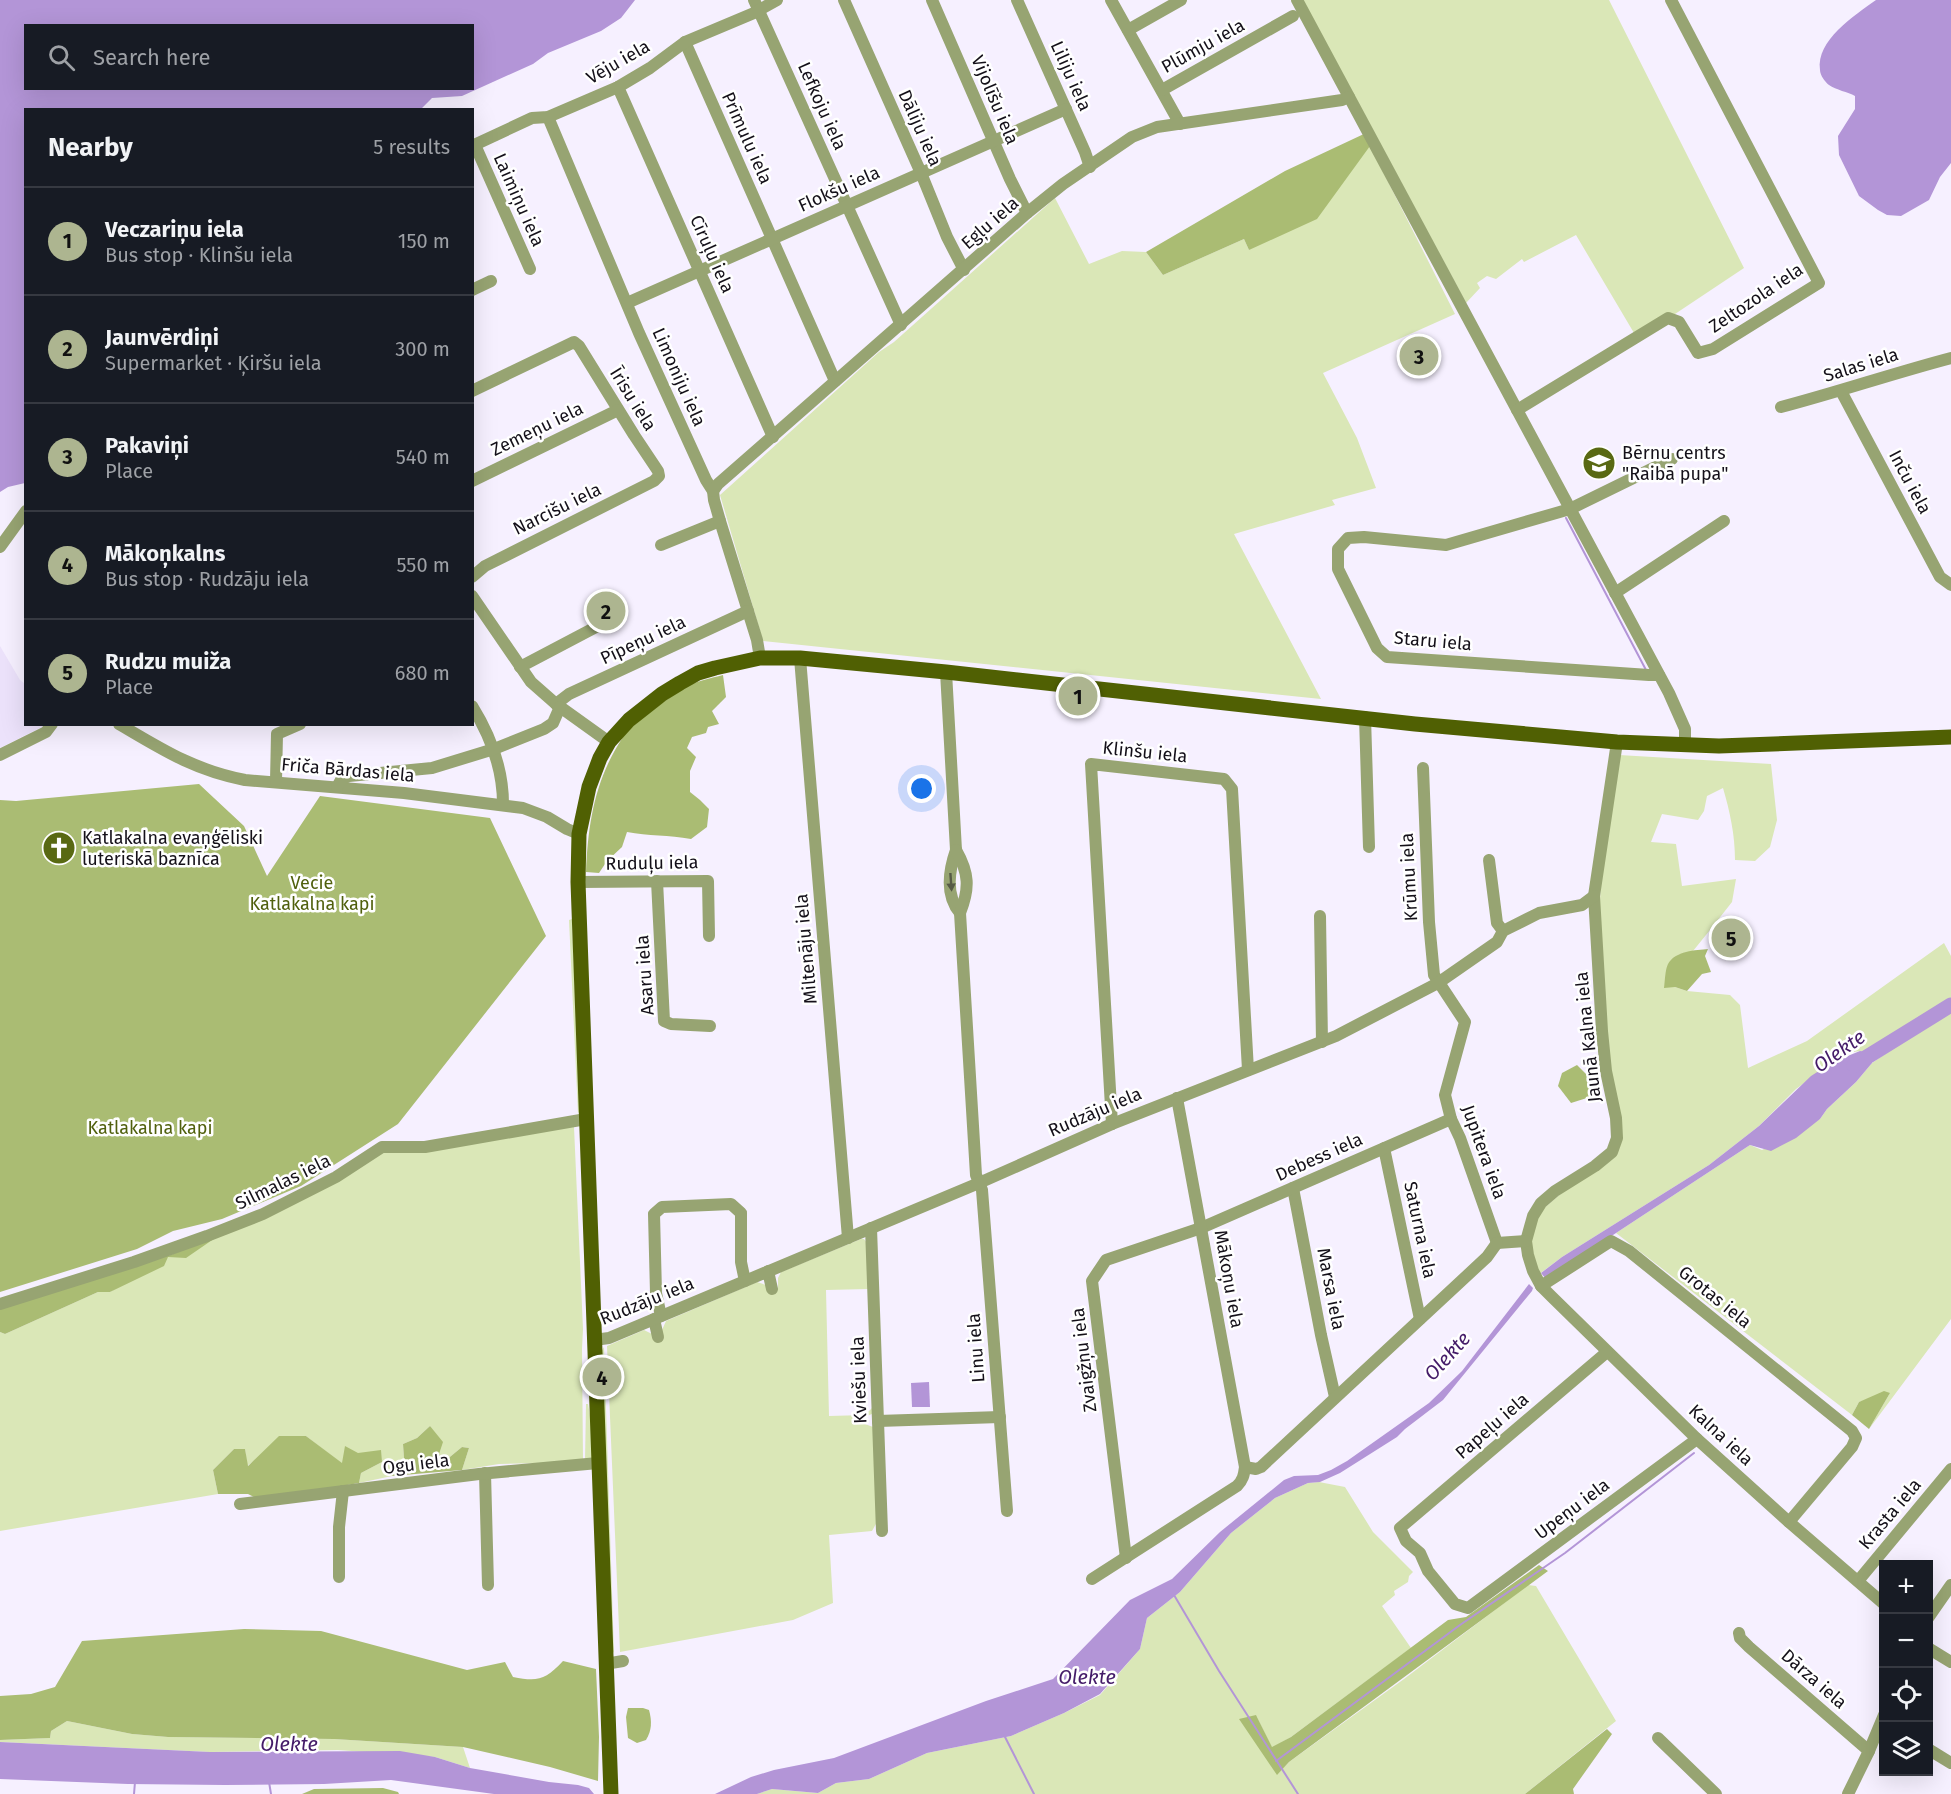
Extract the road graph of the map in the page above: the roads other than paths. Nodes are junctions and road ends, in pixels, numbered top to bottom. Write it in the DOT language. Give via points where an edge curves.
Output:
graph roads {
  1 [pos="777,0"];
  2 [pos="844,0"];
  3 [pos="932,0"];
  4 [pos="1017,0"];
  5 [pos="1111,0"];
  6 [pos="1181,0"];
  7 [pos="1298,0"];
  8 [pos="1671,0"];
  9 [pos="756,5"];
  10 [pos="1293,16"];
  11 [pos="1128,30"];
  12 [pos="685,42"];
  13 [pos="618,87"];
  14 [pos="1162,90"];
  15 [pos="1349,97"];
  16 [pos="1066,109"];
  17 [pos="548,117"];
  18 [pos="1180,124"];
  19 [pos="993,141"];
  20 [pos="474,146"];
  21 [pos="1090,167"];
  22 [pos="921,173"];
  23 [pos="846,205"];
  24 [pos="1027,213"];
  25 [pos="772,238"];
  26 [pos="530,269"];
  27 [pos="699,270"];
  28 [pos="964,270"];
  29 [pos="491,281"];
  30 [pos="474,289"];
  31 [pos="627,303"];
  32 [pos="901,325"];
  33 [pos="1951,358"];
  34 [pos="835,381"];
  35 [pos="474,390"];
  36 [pos="1841,391"];
  37 [pos="1781,407"];
  38 [pos="618,410"];
  39 [pos="1517,410"];
  40 [pos="772,437"];
  41 [pos="1672,459"];
  42 [pos="659,476"];
  43 [pos="474,480"];
  44 [pos="713,492"];
  45 [pos="1570,509"];
  46 [pos="24,514"];
  47 [pos="720,521"];
  48 [pos="1724,521"];
  49 [pos="661,544"];
  50 [pos="0,547"];
  51 [pos="474,575"];
  52 [pos="1951,585"];
  53 [pos="1615,593"];
  54 [pos="474,599"];
  55 [pos="748,611"];
  56 [pos="597,627"];
  57 [pos="760,658"];
  58 [pos="800,658"];
  59 [pos="520,667"];
  60 [pos="946,672"];
  61 [pos="1659,675"];
  62 [pos="558,705"];
  63 [pos="474,710"];
  64 [pos="1365,717"];
  65 [pos="50,726"];
  66 [pos="122,726"];
  67 [pos="295,726"];
  68 [pos="1951,737"];
  69 [pos="609,742"];
  70 [pos="1617,742"];
  71 [pos="1685,745"];
  72 [pos="494,749"];
  73 [pos="0,755"];
  74 [pos="1423,768"];
  75 [pos="276,781"];
  76 [pos="337,787"];
  77 [pos="503,804"];
  78 [pos="579,834"];
  79 [pos="1369,847"];
  80 [pos="1488,860"];
  81 [pos="657,881"];
  82 [pos="578,882"];
  83 [pos="1594,896"];
  84 [pos="1320,916"];
  85 [pos="1503,931"];
  86 [pos="709,936"];
  87 [pos="1438,983"];
  88 [pos="710,1026"];
  89 [pos="1322,1042"];
  90 [pos="1248,1070"];
  91 [pos="1177,1098"];
  92 [pos="586,1119"];
  93 [pos="1451,1119"];
  94 [pos="1112,1124"];
  95 [pos="1384,1148"];
  96 [pos="979,1183"];
  97 [pos="1293,1188"];
  98 [pos="871,1228"];
  99 [pos="1201,1228"];
  100 [pos="848,1238"];
  101 [pos="1526,1240"];
  102 [pos="1497,1243"];
  103 [pos="768,1271"];
  104 [pos="745,1281"];
  105 [pos="1541,1286"];
  106 [pos="772,1289"];
  107 [pos="0,1304"];
  108 [pos="657,1317"];
  109 [pos="1420,1320"];
  110 [pos="658,1337"];
  111 [pos="594,1340"];
  112 [pos="1607,1352"];
  113 [pos="1335,1397"];
  114 [pos="1000,1417"];
  115 [pos="878,1421"];
  116 [pos="1697,1438"];
  117 [pos="598,1463"];
  118 [pos="1245,1467"];
  119 [pos="1951,1469"];
  120 [pos="485,1473"];
  121 [pos="343,1491"];
  122 [pos="240,1504"];
  123 [pos="1007,1511"];
  124 [pos="1789,1522"];
  125 [pos="882,1531"];
  126 [pos="1126,1558"];
  127 [pos="339,1577"];
  128 [pos="1092,1579"];
  129 [pos="1858,1581"];
  130 [pos="488,1585"];
  131 [pos="1951,1585"];
  132 [pos="1879,1600"];
  133 [pos="1468,1608"];
  134 [pos="1932,1614"];
  135 [pos="1739,1633"];
  136 [pos="1933,1651"];
  137 [pos="623,1661"];
  138 [pos="1951,1662"];
  139 [pos="605,1664"];
  140 [pos="1881,1722"];
  141 [pos="1658,1738"];
  142 [pos="1869,1750"];
  143 [pos="1933,1751"];
  144 [pos="1951,1762"];
  145 [pos="611,1794"];
  146 [pos="1716,1794"];
  147 [pos="1848,1794"];
  1 -- 9 [label="street, Vēju iela"];
  2 -- 22 [label="street, Dāliju iela"];
  3 -- 19 [label="street, Vijolīšu iela"];
  4 -- 16 [label="street, Liliju iela"];
  5 -- 11 [label="street"];
  6 -- 11 [label="street"];
  7 -- 15 [label="street"];
  8 -- 39 [label="street, Zeltozola iela" via="1819,283 1713,349 1698,353 1679,322 1668,318"];
  9 -- 12 [label="street, Vēju iela"];
  9 -- 23 [label="street, Lefkoju iela"];
  10 -- 14 [label="street, Plūmju iela"];
  11 -- 14 [label="street"];
  12 -- 13 [label="street, Vēju iela"];
  12 -- 25 [label="street, Prīmulu iela"];
  13 -- 17 [label="street, Vēju iela"];
  13 -- 27 [label="street, Cīruļu iela"];
  14 -- 18 [label="street"];
  15 -- 18 [label="street, Egļu iela"];
  15 -- 39 [label="street"];
  16 -- 19 [label="street, Flokšu iela"];
  16 -- 21 [label="street, Liliju iela"];
  17 -- 20 [label="street, Vēju iela" via="532,118"];
  17 -- 31 [label="street, Limoniju iela"];
  18 -- 21 [label="street, Egļu iela" via="1142,132"];
  19 -- 22 [label="street, Flokšu iela"];
  19 -- 24 [label="street, Vijolīšu iela"];
  20 -- 26 [label="street, Laimiņu iela"];
  21 -- 24 [label="street, Egļu iela"];
  22 -- 23 [label="street, Flokšu iela"];
  22 -- 28 [label="street, Dāliju iela"];
  23 -- 25 [label="street, Flokšu iela"];
  23 -- 32 [label="street, Lefkoju iela"];
  24 -- 28 [label="street, Egļu iela"];
  25 -- 27 [label="street, Flokšu iela"];
  25 -- 34 [label="street, Prīmulu iela"];
  27 -- 31 [label="street, Flokšu iela"];
  27 -- 40 [label="street, Cīruļu iela"];
  28 -- 32 [label="street, Egļu iela"];
  29 -- 30 [label="street"];
  31 -- 44 [label="street, Limoniju iela"];
  32 -- 34 [label="street, Egļu iela"];
  33 -- 36 [label="street, Salas iela"];
  34 -- 40 [label="street, Egļu iela"];
  35 -- 38 [label="street, Īrisu iela" via="574,342"];
  36 -- 37 [label="street, Salas iela"];
  36 -- 52 [label="street, Inču iela" via="1940,577"];
  38 -- 42 [label="street, Īrisu iela"];
  38 -- 43 [label="street, Zemeņu iela"];
  39 -- 45 [label="street"];
  40 -- 44 [label="street, Egļu iela"];
  41 -- 45 [label="street"];
  42 -- 51 [label="street, Narcišu iela" via="484,566"];
  44 -- 47 [label="street, Limoniju iela"];
  45 -- 53 [label="street"];
  45 -- 61 [label="street, Staru iela" via="1446,545 1348,538 1338,549 1338,568 1377,648 1388,657"];
  46 -- 50 [label="street"];
  47 -- 49 [label="street"];
  47 -- 55 [label="street, Limoniju iela"];
  48 -- 53 [label="street"];
  53 -- 61 [label="street"];
  54 -- 59 [label="street"];
  55 -- 57 [label="street, Limoniju iela"];
  55 -- 62 [label="street, Pīpeņu iela" via="569,694"];
  56 -- 59 [label="street"];
  57 -- 58 [label="main road"];
  57 -- 69 [label="main road" via="698,673 680,683 629,720"];
  58 -- 60 [label="main road"];
  58 -- 100 [label="street, Miltenāju iela"];
  59 -- 62 [label="street"];
  60 -- 64 [label="main road"];
  60 -- 96 [label="street, Linu iela" via="956,849 965,865 967,886 960,913"];
  61 -- 71 [label="street" via="1685,729"];
  62 -- 69 [label="street"];
  62 -- 72 [label="street" via="553,723"];
  63 -- 72 [label="street"];
  64 -- 70 [label="main road"];
  64 -- 79 [label="street"];
  65 -- 73 [label="street"];
  66 -- 75 [label="street, Friča Bārdas iela" via="197,767 245,780"];
  67 -- 75 [label="street" via="277,734"];
  68 -- 71 [label="main road"];
  69 -- 78 [label="main road" via="594,772"];
  70 -- 71 [label="main road"];
  70 -- 83 [label="street, Jaunā Kalna iela"];
  72 -- 76 [label="street" via="432,768 349,776"];
  72 -- 77 [label="street"];
  74 -- 87 [label="street, Krūmu iela" via="1429,922"];
  75 -- 76 [label="street, Friča Bārdas iela"];
  76 -- 77 [label="street, Friča Bārdas iela"];
  77 -- 78 [label="street, Friča Bārdas iela" via="534,811"];
  78 -- 82 [label="main road"];
  80 -- 85 [label="street" via="1497,923"];
  81 -- 82 [label="street, Ruduļu iela"];
  81 -- 86 [label="street, Ruduļu iela" via="708,881"];
  81 -- 88 [label="street, Asaru iela" via="664,1021"];
  82 -- 92 [label="main road"];
  83 -- 85 [label="street, Rudzāju iela" via="1582,905 1539,913"];
  83 -- 101 [label="street, Jaunā Kalna iela" via="1603,1041 1617,1138 1612,1152 1541,1203"];
  84 -- 89 [label="street"];
  85 -- 87 [label="street, Rudzāju iela" via="1497,942"];
  87 -- 89 [label="street, Rudzāju iela"];
  87 -- 93 [label="street, Jupitera iela" via="1465,1022 1445,1095"];
  89 -- 90 [label="street, Rudzāju iela"];
  90 -- 91 [label="street, Rudzāju iela"];
  90 -- 94 [label="street, Klinšu iela" via="1232,789 1224,779 1091,764"];
  91 -- 94 [label="street, Rudzāju iela"];
  91 -- 99 [label="street, Mākoņu iela"];
  92 -- 107 [label="street, Silmalas iela" via="425,1147 382,1148 336,1177 263,1214 134,1262"];
  92 -- 111 [label="main road"];
  93 -- 95 [label="street, Debess iela"];
  93 -- 102 [label="street, Jupitera iela"];
  94 -- 96 [label="street, Rudzāju iela"];
  95 -- 97 [label="street, Debess iela"];
  95 -- 109 [label="street, Saturna iela"];
  96 -- 98 [label="street, Rudzāju iela"];
  96 -- 114 [label="street, Linu iela"];
  97 -- 99 [label="street, Debess iela"];
  97 -- 113 [label="street, Marsa iela"];
  98 -- 100 [label="street, Rudzāju iela"];
  98 -- 115 [label="street, Kviešu iela"];
  99 -- 118 [label="street, Mākoņu iela"];
  99 -- 126 [label="street, Zvaigžņu iela" via="1106,1260 1092,1281"];
  100 -- 103 [label="street, Rudzāju iela"];
  101 -- 102 [label="street"];
  101 -- 105 [label="street"];
  102 -- 109 [label="street"];
  103 -- 104 [label="street, Rudzāju iela"];
  103 -- 106 [label="street"];
  104 -- 108 [label="street, Rudzāju iela"];
  104 -- 108 [label="street" via="741,1213 731,1204 662,1207 654,1214"];
  105 -- 112 [label="street, Kalna iela"];
  105 -- 124 [label="street, Grotas iela" via="1611,1241 1629,1251 1852,1431 1856,1438 1852,1447"];
  108 -- 110 [label="street"];
  108 -- 111 [label="street, Rudzāju iela" via="606,1339"];
  109 -- 113 [label="street"];
  111 -- 117 [label="main road"];
  112 -- 116 [label="street, Kalna iela"];
  112 -- 133 [label="street, Papeļu iela" via="1400,1528 1455,1604"];
  113 -- 118 [label="street" via="1261,1467"];
  114 -- 115 [label="street"];
  114 -- 123 [label="street, Linu iela"];
  115 -- 125 [label="street, Kviešu iela"];
  116 -- 124 [label="street, Kalna iela"];
  116 -- 133 [label="street, Upeņu iela"];
  117 -- 120 [label="street, Ogu iela"];
  117 -- 139 [label="main road"];
  118 -- 126 [label="street" via="1237,1486"];
  119 -- 129 [label="street, Krasta iela"];
  120 -- 121 [label="street, Ogu iela"];
  120 -- 130 [label="street"];
  121 -- 122 [label="street, Ogu iela"];
  121 -- 127 [label="street"];
  124 -- 129 [label="street, Kalna iela"];
  126 -- 128 [label="street"];
  129 -- 132 [label="street, Kalna iela"];
  131 -- 134 [label="street"];
  135 -- 142 [label="street, Dārza iela" via="1749,1647"];
  136 -- 138 [label="street"];
  137 -- 139 [label="street"];
  139 -- 145 [label="main road"];
  140 -- 142 [label="street"];
  141 -- 146 [label="street"];
  142 -- 147 [label="street"];
  143 -- 144 [label="street"];
}
